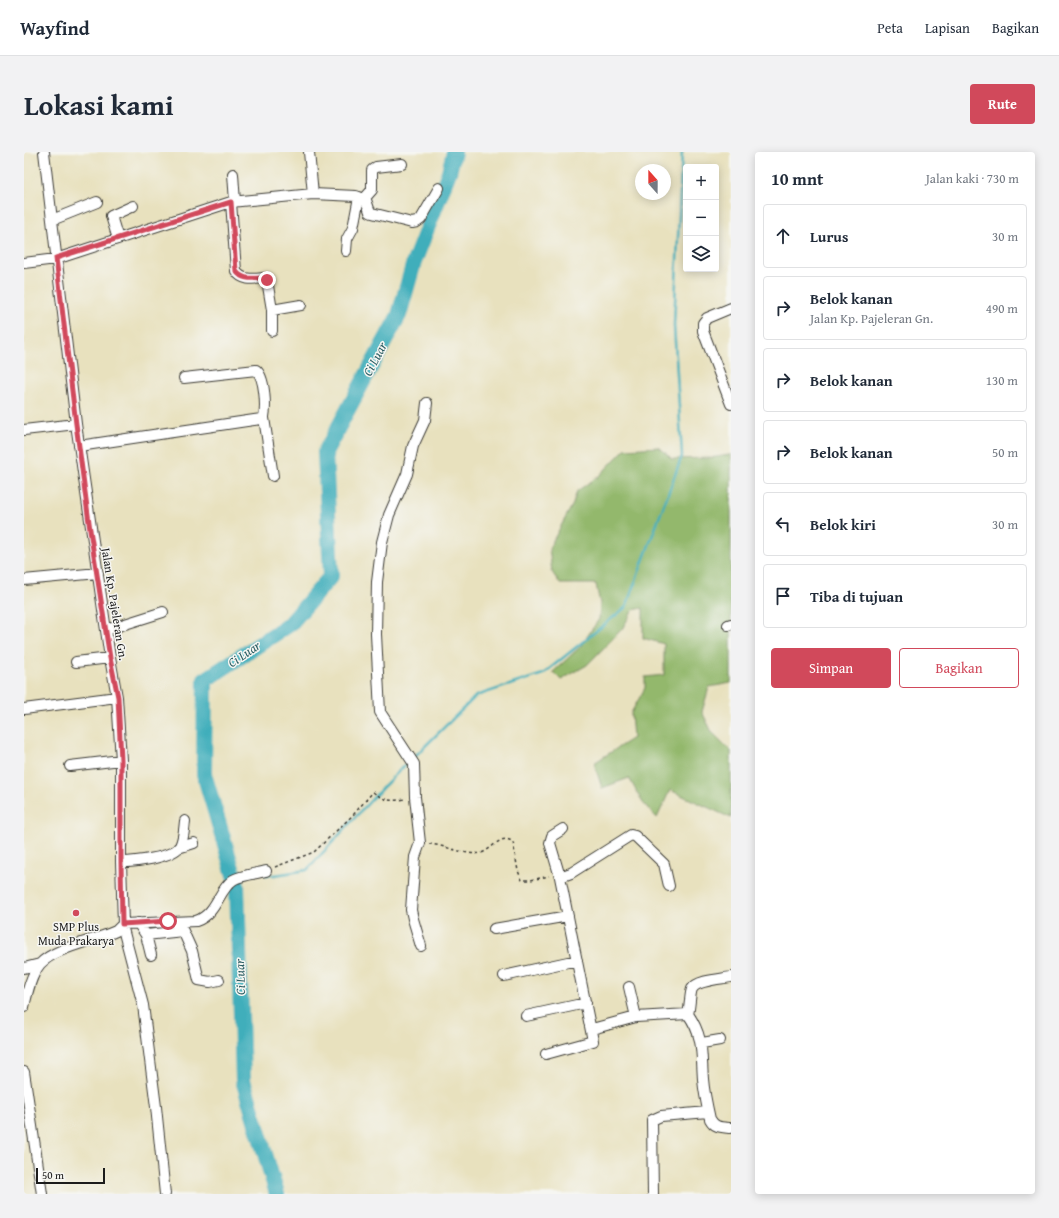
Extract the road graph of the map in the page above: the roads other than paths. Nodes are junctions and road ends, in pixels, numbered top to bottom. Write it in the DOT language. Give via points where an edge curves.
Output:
graph roads {
  1 [pos="44,152"];
  2 [pos="308,152"];
  3 [pos="402,164"];
  4 [pos="233,174"];
  5 [pos="439,188"];
  6 [pos="313,194"];
  7 [pos="362,198"];
  8 [pos="97,202"];
  9 [pos="233,202"];
  10 [pos="133,206"];
  11 [pos="52,220"];
  12 [pos="118,239"];
  13 [pos="346,251"];
  14 [pos="56,258"];
  15 [pos="24,263"];
  16 [pos="301,305"];
  17 [pos="731,308"];
  18 [pos="272,310"];
  19 [pos="272,331"];
  20 [pos="184,378"];
  21 [pos="427,403"];
  22 [pos="731,404"];
  23 [pos="264,418"];
  24 [pos="76,424"];
  25 [pos="24,430"];
  26 [pos="80,446"];
  27 [pos="273,476"];
  28 [pos="98,573"];
  29 [pos="24,580"];
  30 [pos="163,612"];
  31 [pos="106,630"];
  32 [pos="110,658"];
  33 [pos="76,662"];
  34 [pos="118,697"];
  35 [pos="24,709"];
  36 [pos="121,760"];
  37 [pos="70,766"];
  38 [pos="185,821"];
  39 [pos="563,829"];
  40 [pos="194,843"];
  41 [pos="178,848"];
  42 [pos="121,862"];
  43 [pos="266,871"];
  44 [pos="560,877"];
  45 [pos="668,886"];
  46 [pos="568,916"];
  47 [pos="138,923"];
  48 [pos="122,925"];
  49 [pos="494,929"];
  50 [pos="146,935"];
  51 [pos="421,946"];
  52 [pos="151,955"];
  53 [pos="577,960"];
  54 [pos="40,964"];
  55 [pos="24,968"];
  56 [pos="504,976"];
  57 [pos="731,977"];
  58 [pos="219,980"];
  59 [pos="629,987"];
  60 [pos="586,1003"];
  61 [pos="24,1007"];
  62 [pos="688,1014"];
  63 [pos="526,1016"];
  64 [pos="636,1017"];
  65 [pos="592,1029"];
  66 [pos="720,1040"];
  67 [pos="702,1044"];
  68 [pos="546,1054"];
  69 [pos="24,1072"];
  70 [pos="708,1112"];
  71 [pos="731,1128"];
  72 [pos="38,1194"];
  73 [pos="42,1194"];
  74 [pos="165,1194"];
  75 [pos="653,1194"];
  1 -- 11 [label="street, Jalan Kp. Pajeleran Gn."];
  2 -- 6 [label="street"];
  3 -- 7 [label="street" via="376,167 372,170 372,190"];
  4 -- 9 [label="street"];
  5 -- 7 [label="street" via="421,219 412,223 372,213 366,200"];
  6 -- 7 [label="street"];
  6 -- 9 [label="street"];
  7 -- 13 [label="street" via="347,239"];
  8 -- 11 [label="street"];
  9 -- 12 [label="street"];
  9 -- 18 [label="street" via="236,271 245,279 266,279"];
  10 -- 12 [label="street" via="110,216"];
  11 -- 14 [label="street, Jalan Kp. Pajeleran Gn."];
  12 -- 14 [label="street"];
  14 -- 15 [label="street"];
  14 -- 24 [label="street, Jalan Kp. Pajeleran Gn."];
  16 -- 18 [label="street"];
  17 -- 22 [label="street" via="707,318 703,323 703,331"];
  18 -- 19 [label="street"];
  20 -- 23 [label="street" via="256,370 262,382"];
  21 -- 51 [label="street" via="425,420 389,515 382,542 377,582 376,634 380,712 414,764 420,843 415,857 411,910"];
  23 -- 26 [label="street"];
  23 -- 27 [label="street"];
  24 -- 25 [label="street"];
  24 -- 26 [label="street, Jalan Kp. Pajeleran Gn."];
  26 -- 28 [label="street, Jalan Kp. Pajeleran Gn."];
  28 -- 29 [label="street"];
  28 -- 31 [label="street, Jalan Kp. Pajeleran Gn."];
  30 -- 31 [label="street"];
  31 -- 32 [label="street, Jalan Kp. Pajeleran Gn."];
  32 -- 33 [label="street"];
  32 -- 34 [label="street, Jalan Kp. Pajeleran Gn."];
  34 -- 35 [label="street"];
  34 -- 36 [label="street, Jalan Kp. Pajeleran Gn."];
  36 -- 37 [label="street"];
  36 -- 42 [label="street, Jalan Kp. Pajeleran Gn."];
  38 -- 41 [label="street" via="183,838"];
  39 -- 44 [label="street" via="550,840"];
  40 -- 41 [label="street"];
  41 -- 42 [label="street" via="160,856"];
  42 -- 48 [label="street, Jalan Kp. Pajeleran Gn."];
  43 -- 47 [label="street" via="233,880 207,916 196,921"];
  44 -- 45 [label="street" via="571,873 631,835 664,864"];
  44 -- 46 [label="street"];
  46 -- 49 [label="street"];
  46 -- 53 [label="street"];
  47 -- 48 [label="street"];
  47 -- 50 [label="street"];
  48 -- 54 [label="street" via="113,932 52,956"];
  48 -- 74 [label="street, Jalan Kp. Pajeleran Gn." via="142,1005 155,1094"];
  50 -- 52 [label="street"];
  50 -- 58 [label="street" via="183,931 192,951 199,980"];
  53 -- 56 [label="street"];
  53 -- 60 [label="street"];
  54 -- 55 [label="street"];
  54 -- 61 [label="street" via="28,990"];
  57 -- 62 [label="street" via="694,986"];
  59 -- 64 [label="street"];
  60 -- 63 [label="street"];
  60 -- 65 [label="street"];
  62 -- 64 [label="street"];
  62 -- 67 [label="street"];
  64 -- 65 [label="street"];
  65 -- 68 [label="street" via="592,1042"];
  66 -- 67 [label="street"];
  67 -- 70 [label="street" via="703,1079"];
  69 -- 73 [label="street"];
  70 -- 71 [label="street" via="717,1127"];
  70 -- 75 [label="street" via="662,1116 652,1120"];
  72 -- 73 [label="street"];
}
